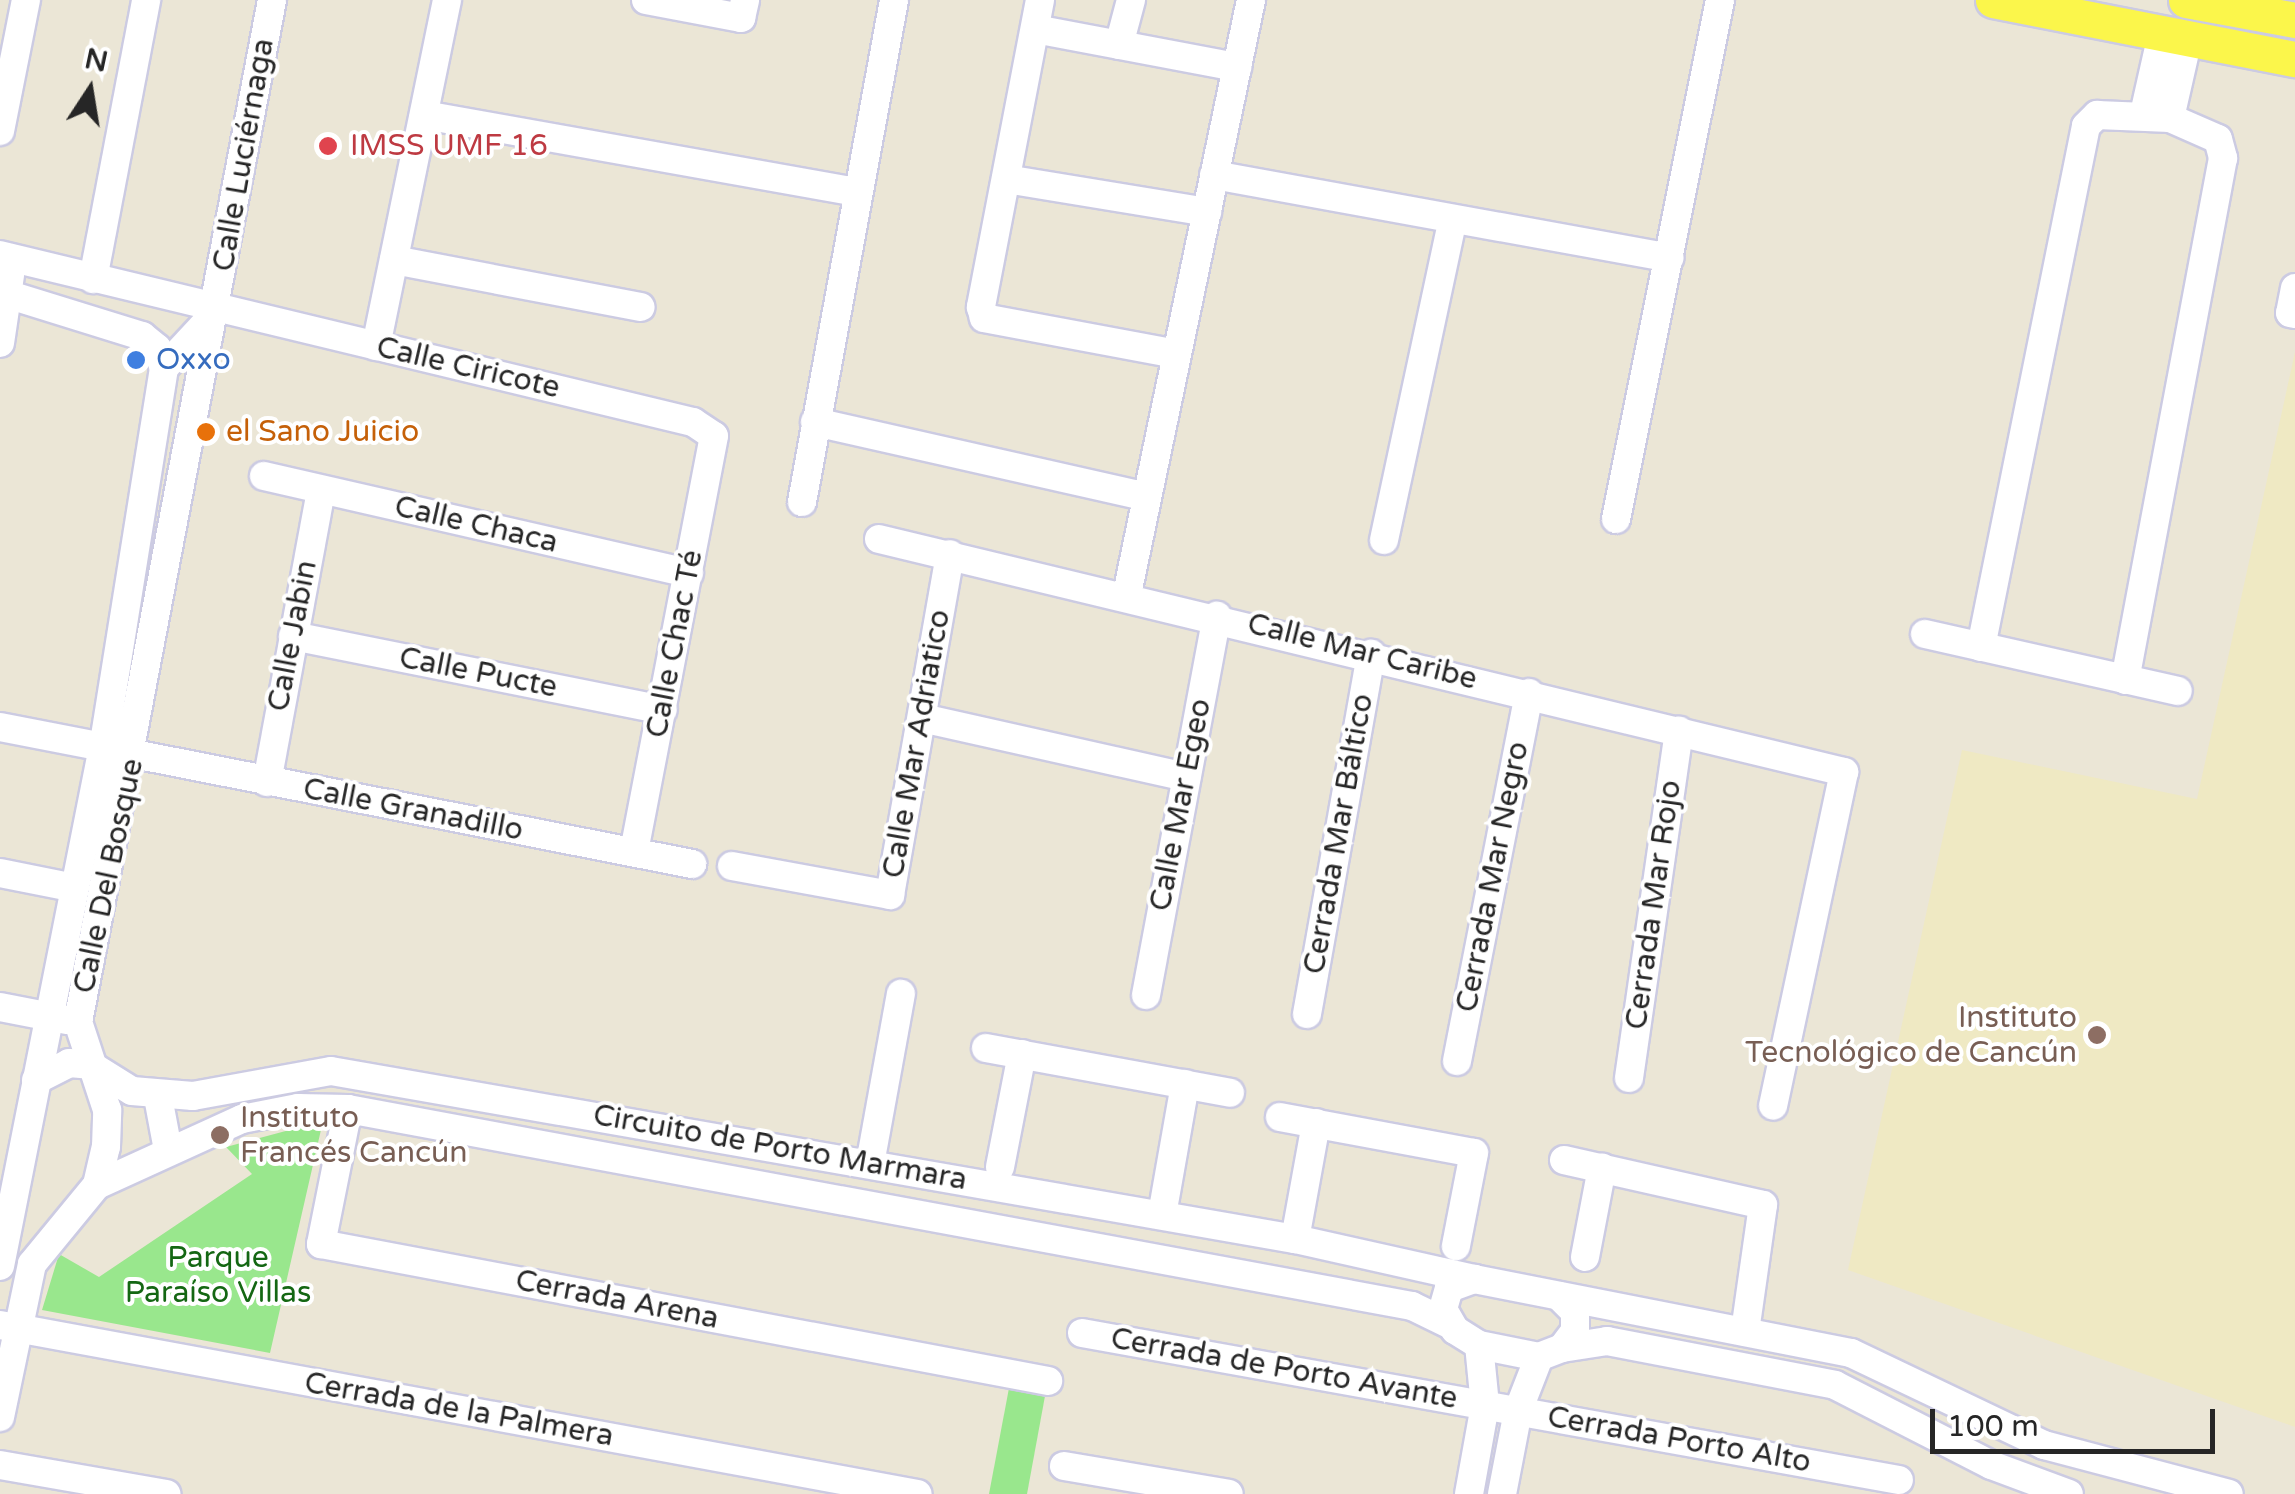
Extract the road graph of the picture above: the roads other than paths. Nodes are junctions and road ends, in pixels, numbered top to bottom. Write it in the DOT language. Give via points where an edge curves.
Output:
graph roads {
  1 [pos="26,0"];
  2 [pos="146,0"];
  3 [pos="272,0"];
  4 [pos="447,0"];
  5 [pos="646,0"];
  6 [pos="744,0"];
  7 [pos="894,0"];
  8 [pos="1040,0"];
  9 [pos="1131,0"];
  10 [pos="1251,0"];
  11 [pos="1720,0"];
  12 [pos="1993,0"];
  13 [pos="2186,0"];
  14 [pos="2295,20"];
  15 [pos="1035,29"];
  16 [pos="2175,36"];
  17 [pos="1119,45"];
  18 [pos="2295,59"];
  19 [pos="1237,68"];
  20 [pos="424,115"];
  21 [pos="2157,116"];
  22 [pos="0,131"];
  23 [pos="1214,175"];
  24 [pos="1006,179"];
  25 [pos="858,192"];
  26 [pos="1207,212"];
  27 [pos="1453,219"];
  28 [pos="6,257"];
  29 [pos="1669,258"];
  30 [pos="394,260"];
  31 [pos="93,279"];
  32 [pos="4,292"];
  33 [pos="641,307"];
  34 [pos="216,311"];
  35 [pos="0,344"];
  36 [pos="376,346"];
  37 [pos="1177,354"];
  38 [pos="164,368"];
  39 [pos="814,422"];
  40 [pos="714,436"];
  41 [pos="264,476"];
  42 [pos="321,490"];
  43 [pos="1147,496"];
  44 [pos="802,502"];
  45 [pos="1616,519"];
  46 [pos="879,539"];
  47 [pos="1384,540"];
  48 [pos="950,554"];
  49 [pos="689,573"];
  50 [pos="1126,594"];
  51 [pos="1217,616"];
  52 [pos="1924,634"];
  53 [pos="293,636"];
  54 [pos="1981,647"];
  55 [pos="1370,654"];
  56 [pos="2125,680"];
  57 [pos="2178,692"];
  58 [pos="1529,694"];
  59 [pos="663,710"];
  60 [pos="922,718"];
  61 [pos="0,727"];
  62 [pos="1680,731"];
  63 [pos="103,747"];
  64 [pos="134,754"];
  65 [pos="1187,776"];
  66 [pos="267,782"];
  67 [pos="634,852"];
  68 [pos="692,864"];
  69 [pos="732,866"];
  70 [pos="0,873"];
  71 [pos="75,888"];
  72 [pos="901,994"];
  73 [pos="1146,995"];
  74 [pos="0,1007"];
  75 [pos="1308,1014"];
  76 [pos="50,1017"];
  77 [pos="78,1022"];
  78 [pos="986,1048"];
  79 [pos="1022,1054"];
  80 [pos="1457,1061"];
  81 [pos="90,1065"];
  82 [pos="1629,1078"];
  83 [pos="36,1080"];
  84 [pos="1185,1084"];
  85 [pos="1230,1092"];
  86 [pos="158,1097"];
  87 [pos="1772,1106"];
  88 [pos="348,1109"];
  89 [pos="1280,1117"];
  90 [pos="1316,1124"];
  91 [pos="168,1150"];
  92 [pos="11,1153"];
  93 [pos="1564,1160"];
  94 [pos="870,1164"];
  95 [pos="1000,1167"];
  96 [pos="1602,1168"];
  97 [pos="97,1185"];
  98 [pos="8,1190"];
  99 [pos="1162,1215"];
  100 [pos="1295,1238"];
  101 [pos="1456,1246"];
  102 [pos="1586,1257"];
  103 [pos="32,1264"];
  104 [pos="0,1266"];
  105 [pos="1474,1278"];
  106 [pos="0,1286"];
  107 [pos="1559,1296"];
  108 [pos="1449,1324"];
  109 [pos="9,1327"];
  110 [pos="1745,1332"];
  111 [pos="1082,1334"];
  112 [pos="1478,1345"];
  113 [pos="1551,1352"];
  114 [pos="1048,1382"];
  115 [pos="1485,1404"];
  116 [pos="1518,1411"];
  117 [pos="0,1417"];
  118 [pos="0,1465"];
  119 [pos="1064,1466"];
  120 [pos="1899,1480"];
  121 [pos="2114,1482"];
  122 [pos="166,1494"];
  123 [pos="918,1494"];
  124 [pos="1229,1494"];
  125 [pos="1470,1494"];
  126 [pos="1502,1494"];
  127 [pos="2068,1494"];
  128 [pos="2229,1494"];
  1 -- 22 [label="street"];
  2 -- 31 [label="street"];
  3 -- 34 [label="street, Calle Luciérnaga"];
  4 -- 20 [label="street"];
  5 -- 6 [label="street" via="741,18"];
  7 -- 25 [label="street"];
  8 -- 15 [label="street"];
  9 -- 17 [label="street"];
  10 -- 19 [label="street"];
  11 -- 29 [label="street"];
  12 -- 16 [label="main road"];
  13 -- 14 [label="main road"];
  15 -- 17 [label="street"];
  15 -- 24 [label="street"];
  16 -- 18 [label="main road"];
  16 -- 21 [label="street"];
  17 -- 19 [label="street"];
  19 -- 23 [label="street"];
  20 -- 25 [label="street"];
  20 -- 30 [label="street"];
  21 -- 54 [label="street" via="2097,114 2086,126"];
  21 -- 56 [label="street" via="2218,139 2223,158"];
  23 -- 26 [label="street"];
  23 -- 27 [label="street"];
  24 -- 26 [label="street"];
  24 -- 37 [label="street" via="980,307 984,318"];
  25 -- 39 [label="street"];
  26 -- 37 [label="street"];
  27 -- 29 [label="street"];
  27 -- 47 [label="street"];
  28 -- 31 [label="street, Calle Ciricote"];
  28 -- 32 [label="street"];
  29 -- 45 [label="street"];
  30 -- 33 [label="street"];
  30 -- 36 [label="street"];
  31 -- 34 [label="street, Calle Ciricote"];
  32 -- 35 [label="street"];
  32 -- 38 [label="street" via="142,336 158,348"];
  34 -- 36 [label="street, Calle Ciricote"];
  34 -- 38 [label="street"];
  34 -- 64 [label="street, Calle Del Bosque"];
  36 -- 40 [label="street, Calle Ciricote" via="694,422"];
  37 -- 43 [label="street"];
  38 -- 63 [label="street, Calle Del Bosque"];
  39 -- 43 [label="street"];
  39 -- 44 [label="street"];
  40 -- 49 [label="street, Calle Chac Té"];
  41 -- 42 [label="street, Calle Chaca"];
  42 -- 49 [label="street, Calle Chaca"];
  42 -- 53 [label="street, Calle Jabin"];
  43 -- 50 [label="street"];
  46 -- 48 [label="street, Calle Mar Caribe"];
  48 -- 50 [label="street, Calle Mar Caribe"];
  48 -- 60 [label="street, Calle Mar Adriatico"];
  49 -- 59 [label="street, Calle Chac Té"];
  50 -- 51 [label="street, Calle Mar Caribe"];
  51 -- 55 [label="street, Calle Mar Caribe"];
  51 -- 65 [label="street, Calle Mar Egeo"];
  52 -- 54 [label="street"];
  53 -- 59 [label="street, Calle Pucte"];
  53 -- 66 [label="street, Calle Jabin"];
  54 -- 56 [label="street"];
  55 -- 58 [label="street, Calle Mar Caribe"];
  55 -- 75 [label="street, Cerrada Mar Báltico"];
  56 -- 57 [label="street"];
  58 -- 62 [label="street, Calle Mar Caribe"];
  58 -- 80 [label="street, Cerrada Mar Negro"];
  59 -- 67 [label="street, Calle Chac Té"];
  60 -- 65 [label="street"];
  60 -- 69 [label="street, Calle Mar Adriatico" via="890,895"];
  61 -- 63 [label="street"];
  62 -- 82 [label="street, Cerrada Mar Rojo"];
  62 -- 87 [label="street, Calle Mar Caribe" via="1844,772"];
  63 -- 71 [label="street, Calle Del Bosque"];
  64 -- 66 [label="street, Calle Granadillo"];
  64 -- 77 [label="street, Calle Del Bosque"];
  65 -- 73 [label="street, Calle Mar Egeo"];
  66 -- 67 [label="street, Calle Granadillo"];
  67 -- 68 [label="street, Calle Granadillo"];
  70 -- 71 [label="street"];
  71 -- 76 [label="street, Calle Del Bosque"];
  72 -- 94 [label="street"];
  74 -- 76 [label="street"];
  76 -- 77 [label="street"];
  76 -- 83 [label="street, Calle Del Bosque"];
  77 -- 81 [label="street, Calle Del Bosque"];
  78 -- 79 [label="street"];
  79 -- 84 [label="street"];
  79 -- 95 [label="street"];
  81 -- 83 [label="street" via="58,1066"];
  81 -- 86 [label="street, Circuito de Porto Marmara" via="132,1091"];
  81 -- 97 [label="street, Calle Del Bosque" via="107,1110"];
  83 -- 92 [label="street, Calle Del Bosque"];
  84 -- 85 [label="street"];
  84 -- 99 [label="street"];
  86 -- 91 [label="street"];
  86 -- 94 [label="street, Circuito de Porto Marmara" via="331,1072"];
  88 -- 91 [label="street, Circuito de Porto Marmara" via="298,1108 242,1119"];
  88 -- 108 [label="street, Circuito de Porto Marmara" via="1412,1306"];
  88 -- 114 [label="street, Cerrada Arena" via="321,1244"];
  89 -- 90 [label="street"];
  90 -- 100 [label="street"];
  90 -- 101 [label="street" via="1474,1154"];
  91 -- 97 [label="street, Circuito de Porto Marmara"];
  92 -- 98 [label="street, Calle Del Bosque"];
  93 -- 96 [label="street"];
  94 -- 99 [label="street, Circuito de Porto Marmara"];
  96 -- 102 [label="street"];
  96 -- 110 [label="street" via="1764,1205"];
  97 -- 103 [label="street"];
  98 -- 104 [label="street, Calle Del Bosque"];
  99 -- 100 [label="street, Circuito de Porto Marmara"];
  100 -- 105 [label="street, Circuito de Porto Marmara"];
  103 -- 106 [label="street"];
  103 -- 109 [label="street"];
  105 -- 107 [label="street, Circuito de Porto Marmara"];
  105 -- 108 [label="street" via="1445,1295"];
  107 -- 110 [label="street, Circuito de Porto Marmara"];
  107 -- 113 [label="street" via="1577,1325"];
  108 -- 112 [label="street, Circuito de Porto Marmara"];
  109 -- 117 [label="street"];
  109 -- 123 [label="street, Cerrada de la Palmera"];
  110 -- 121 [label="street, Circuito de Porto Marmara" via="1851,1353"];
  111 -- 115 [label="street, Cerrada de Porto Avante"];
  112 -- 113 [label="street, Circuito de Porto Marmara"];
  112 -- 115 [label="street"];
  113 -- 116 [label="street"];
  113 -- 127 [label="street, Circuito de Porto Marmara" via="1607,1341 1836,1385 1991,1464"];
  115 -- 116 [label="street, Cerrada de Porto Avante"];
  115 -- 125 [label="street"];
  116 -- 120 [label="street, Cerrada Porto Alto"];
  116 -- 126 [label="street"];
  118 -- 122 [label="street"];
  119 -- 124 [label="street"];
  121 -- 128 [label="street, Circuito de Porto Marmara"];
}
